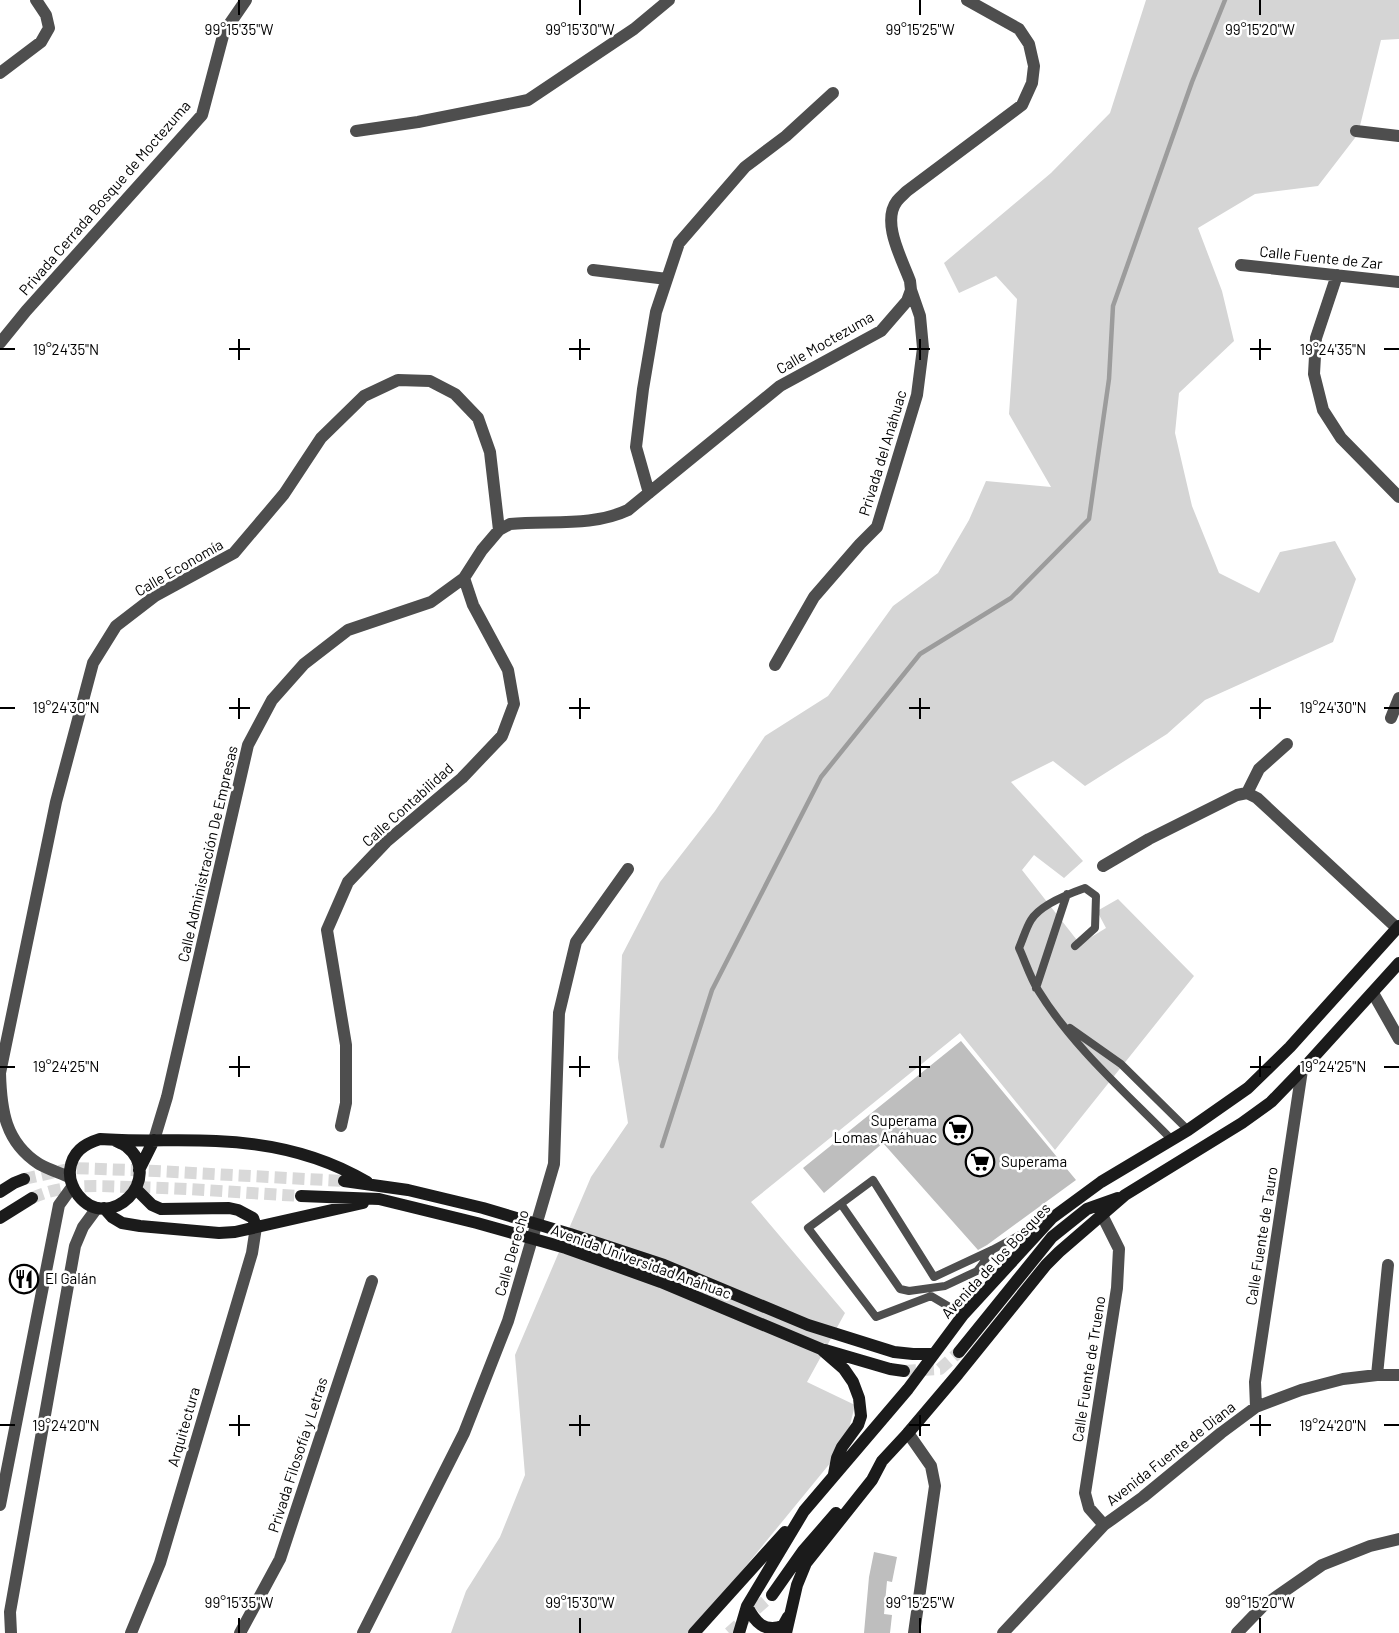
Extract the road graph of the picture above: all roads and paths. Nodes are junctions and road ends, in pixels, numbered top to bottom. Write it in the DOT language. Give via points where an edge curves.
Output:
graph roads {
  1 [pos="36,0"];
  2 [pos="246,0"];
  3 [pos="669,0"];
  4 [pos="967,0"];
  5 [pos="0,73"];
  6 [pos="833,93"];
  7 [pos="356,130"];
  8 [pos="1356,131"];
  9 [pos="1399,136"];
  10 [pos="1241,265"];
  11 [pos="593,270"];
  12 [pos="1337,275"];
  13 [pos="667,279"];
  14 [pos="1399,282"];
  15 [pos="911,290"];
  16 [pos="0,343"];
  17 [pos="649,493"];
  18 [pos="1399,497"];
  19 [pos="499,530"];
  20 [pos="464,578"];
  21 [pos="775,665"];
  22 [pos="1399,698"];
  23 [pos="1391,718"];
  24 [pos="1287,744"];
  25 [pos="1247,793"];
  26 [pos="1103,866"];
  27 [pos="628,869"];
  28 [pos="1067,894"];
  29 [pos="1398,927"];
  30 [pos="1075,946"];
  31 [pos="1399,963"];
  32 [pos="1036,988"];
  33 [pos="1373,993"];
  34 [pos="1060,1021"];
  35 [pos="1399,1039"];
  36 [pos="1302,1070"];
  37 [pos="340,1126"];
  38 [pos="1188,1130"];
  39 [pos="114,1140"];
  40 [pos="154,1140"];
  41 [pos="1172,1140"];
  42 [pos="139,1170"];
  43 [pos="24,1179"];
  44 [pos="344,1181"];
  45 [pos="71,1182"];
  46 [pos="372,1185"];
  47 [pos="136,1189"];
  48 [pos="0,1192"];
  49 [pos="1125,1195"];
  50 [pos="301,1196"];
  51 [pos="32,1198"];
  52 [pos="380,1199"];
  53 [pos="841,1204"];
  54 [pos="100,1208"];
  55 [pos="1102,1215"];
  56 [pos="0,1218"];
  57 [pos="1052,1218"];
  58 [pos="256,1227"];
  59 [pos="992,1250"];
  60 [pos="1388,1265"];
  61 [pos="934,1277"];
  62 [pos="372,1281"];
  63 [pos="932,1292"];
  64 [pos="963,1315"];
  65 [pos="821,1348"];
  66 [pos="959,1352"];
  67 [pos="933,1354"];
  68 [pos="904,1371"];
  69 [pos="1377,1375"];
  70 [pos="1399,1375"];
  71 [pos="1256,1407"];
  72 [pos="908,1433"];
  73 [pos="882,1461"];
  74 [pos="834,1475"];
  75 [pos="0,1505"];
  76 [pos="804,1511"];
  77 [pos="1104,1525"];
  78 [pos="1399,1539"];
  79 [pos="772,1594"];
  80 [pos="747,1606"];
  81 [pos="790,1612"];
  82 [pos="11,1633"];
  83 [pos="131,1633"];
  84 [pos="240,1633"];
  85 [pos="363,1633"];
  86 [pos="694,1633"];
  87 [pos="739,1633"];
  88 [pos="786,1633"];
  89 [pos="914,1633"];
  90 [pos="1003,1633"];
  91 [pos="1237,1633"];
  1 -- 5 [label="street" via="49,28 41,42"];
  2 -- 16 [label="street, Privada Cerrada Bosque de Moctezuma" via="224,32 202,115"];
  3 -- 7 [label="street" via="634,29 528,100"];
  4 -- 15 [label="street" via="1019,29 1029,44 1034,66 1032,82 1022,105 896,202 891,230"];
  6 -- 13 [label="street" via="745,167 712,203 679,243"];
  8 -- 9 [label="street"];
  10 -- 12 [label="street, Calle Fuente de Zar"];
  11 -- 13 [label="street"];
  12 -- 14 [label="street, Calle Fuente de Zar"];
  12 -- 18 [label="street" via="1316,338 1314,374 1323,410 1341,438"];
  13 -- 17 [label="street" via="656,312 636,447"];
  15 -- 17 [label="street, Calle Moctezuma" via="907,301 881,331 780,386"];
  15 -- 21 [label="street, Privada del Anáhuac" via="920,316 923,348 917,396 877,527 814,597"];
  17 -- 19 [label="street, Calle Moctezuma" via="628,510 600,520 517,523"];
  19 -- 20 [label="street"];
  19 -- 45 [label="street, Calle Economía" via="490,452 478,418 455,394 430,381 398,380 364,396 321,438 284,494 234,553 155,596 116,626 93,663 56,802 0,1073 7,1126 20,1148"];
  20 -- 37 [label="street, Calle Contabilidad" via="473,605 508,670 514,704 502,736 348,882 327,930 346,1045 346,1103"];
  20 -- 40 [label="street, Calle Administración De Empresas" via="431,602 348,630 304,664 272,700 248,745"];
  22 -- 23 [label="street"];
  24 -- 25 [label="street" via="1259,769"];
  25 -- 26 [label="street" via="1149,839"];
  25 -- 29 [label="street"];
  27 -- 85 [label="street, Calle Derecho" via="576,942 559,1013 554,1164 508,1321 464,1433"];
  28 -- 30 [label="lane" via="1085,888 1096,896 1095,928"];
  28 -- 32 [label="lane"];
  28 -- 32 [label="lane" via="1037,912 1019,948"];
  29 -- 38 [label="main road, Avenida de los Bosques" via="1248,1088"];
  31 -- 33 [label="main road"];
  32 -- 34 [label="lane"];
  33 -- 35 [label="street"];
  33 -- 36 [label="main road"];
  34 -- 38 [label="lane" via="1121,1064"];
  34 -- 41 [label="lane" via="1096,1064"];
  36 -- 49 [label="main road" via="1242,1123"];
  36 -- 71 [label="street, Calle Fuente de Tauro" via="1255,1382"];
  38 -- 41 [label="main road, Avenida de los Bosques"];
  39 -- 40 [label="main road"];
  39 -- 42 [label="main road" via="126,1146"];
  39 -- 45 [label="main road" via="87,1143 77,1152 71,1163"];
  40 -- 42 [label="main road"];
  40 -- 46 [label="main road" via="280,1148 347,1170"];
  41 -- 57 [label="main road, Avenida de los Bosques" via="1101,1182"];
  42 -- 47 [label="main road"];
  43 -- 48 [label="main road"];
  44 -- 46 [label="main road, Avenida Universidad Anáhuac"];
  45 -- 54 [label="main road" via="82,1201"];
  45 -- 75 [label="street" via="59,1205"];
  46 -- 67 [label="main road, Avenida Universidad Anáhuac" via="483,1208 570,1234 664,1265 808,1325 894,1352"];
  47 -- 54 [label="main road" via="123,1203"];
  47 -- 58 [label="main road" via="161,1209 229,1208 253,1218"];
  49 -- 55 [label="main road"];
  49 -- 66 [label="main road" via="1087,1209 1052,1237"];
  50 -- 52 [label="main road, Avenida Universidad Anáhuac"];
  51 -- 56 [label="main road"];
  52 -- 58 [label="main road"];
  52 -- 65 [label="main road, Avenida Universidad Anáhuac" via="566,1248 661,1282"];
  53 -- 61 [label="lane" via="873,1180"];
  53 -- 63 [label="lane" via="900,1289"];
  53 -- 63 [label="lane" via="808,1228 876,1317"];
  54 -- 58 [label="main road" via="122,1223 140,1226 219,1233"];
  54 -- 82 [label="street" via="82,1227 75,1246 10,1612"];
  55 -- 72 [label="main road" via="1046,1265"];
  55 -- 77 [label="street, Calle Fuente de Trueno" via="1119,1249 1118,1278 1085,1493 1089,1508"];
  57 -- 59 [label="lane"];
  57 -- 64 [label="main road, Avenida de los Bosques"];
  58 -- 83 [label="street, Arquitectura" via="252,1253 160,1563"];
  59 -- 61 [label="lane"];
  59 -- 63 [label="lane" via="976,1270"];
  60 -- 69 [label="street"];
  61 -- 63 [label="lane"];
  62 -- 84 [label="street, Privada Filosofía y Letras" via="280,1559"];
  63 -- 64 [label="lane"];
  64 -- 67 [label="main road, Avenida de los Bosques"];
  65 -- 68 [label="main road"];
  65 -- 74 [label="main road, Avenida Universidad Anáhuac" via="853,1382 861,1416 842,1447"];
  67 -- 74 [label="main road, Avenida de los Bosques"];
  69 -- 70 [label="street, Avenida Fuente de Diana"];
  69 -- 71 [label="street, Avenida Fuente de Diana" via="1301,1390"];
  71 -- 77 [label="street, Avenida Fuente de Diana"];
  72 -- 73 [label="main road"];
  72 -- 89 [label="street" via="931,1466 935,1486"];
  73 -- 79 [label="main road" via="803,1551"];
  73 -- 81 [label="main road" via="872,1480 806,1563"];
  74 -- 76 [label="main road, Avenida de los Bosques"];
  76 -- 80 [label="main road, Avenida de los Bosques"];
  76 -- 86 [label="main road"];
  77 -- 90 [label="street, Avenida Fuente de Diana"];
  78 -- 91 [label="street" via="1322,1565 1263,1606"];
  80 -- 81 [label="main road" via="758,1624 771,1630 783,1626"];
  80 -- 87 [label="main road, Avenida de los Bosques"];
  81 -- 88 [label="main road"];
}
